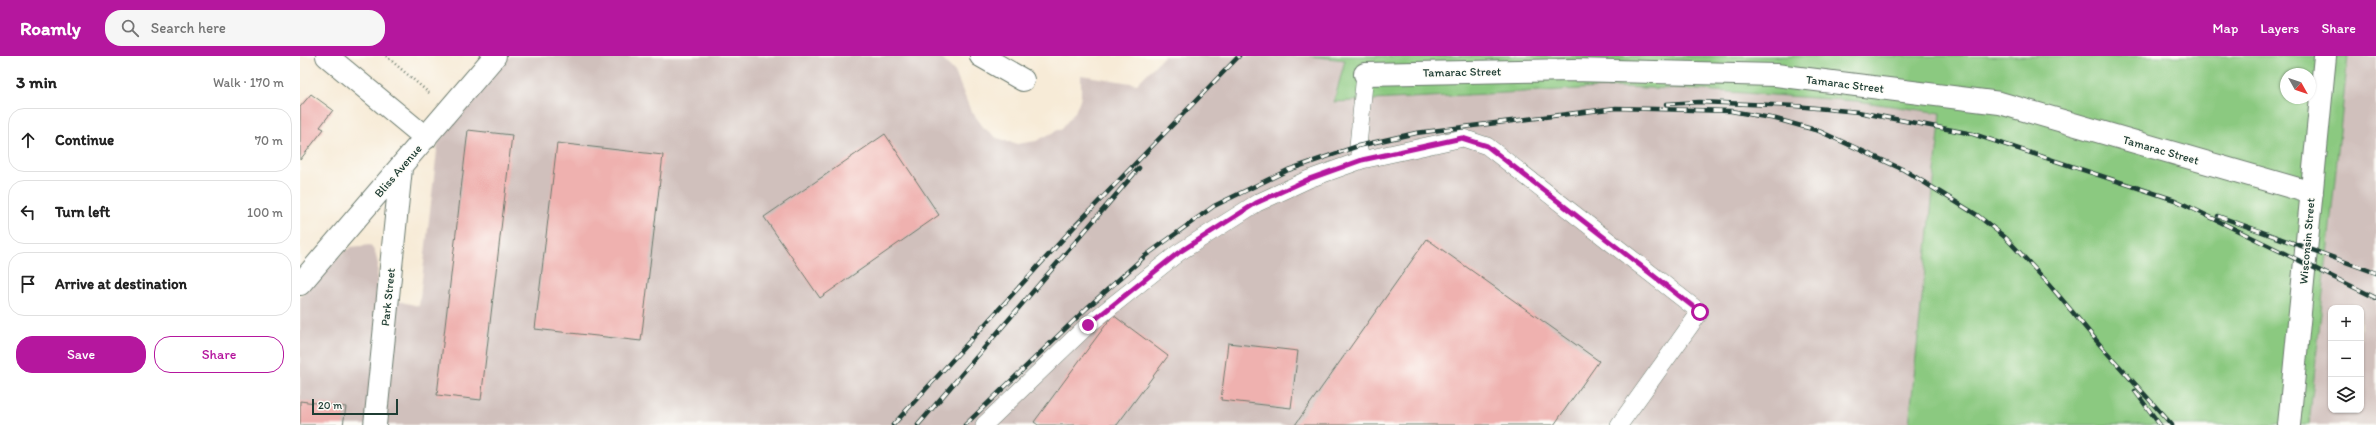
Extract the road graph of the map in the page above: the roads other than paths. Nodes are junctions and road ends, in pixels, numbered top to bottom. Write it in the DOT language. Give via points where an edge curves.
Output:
graph roads {
  1 [pos="327,56"];
  2 [pos="495,56"];
  3 [pos="981,56"];
  4 [pos="2325,56"];
  5 [pos="1366,74"];
  6 [pos="1023,80"];
  7 [pos="426,138"];
  8 [pos="1362,160"];
  9 [pos="401,168"];
  10 [pos="2312,193"];
  11 [pos="300,284"];
  12 [pos="375,425"];
  13 [pos="984,425"];
  14 [pos="1619,425"];
  15 [pos="2289,425"];
  1 -- 7 [label="street"];
  2 -- 7 [label="street, Bliss Avenue"];
  3 -- 6 [label="street"];
  4 -- 10 [label="street, Wisconsin Street"];
  5 -- 8 [label="lane" via="1358,146"];
  5 -- 10 [label="street, Tamarac Street" via="1573,70 1776,75 2000,103"];
  7 -- 9 [label="street, Bliss Avenue"];
  8 -- 13 [label="lane" via="1309,179 1256,203 1178,253 1088,325"];
  8 -- 14 [label="lane" via="1462,138 1487,146 1700,312"];
  9 -- 11 [label="street, Bliss Avenue"];
  9 -- 12 [label="street, Park Street"];
  10 -- 15 [label="street, Wisconsin Street"];
}
